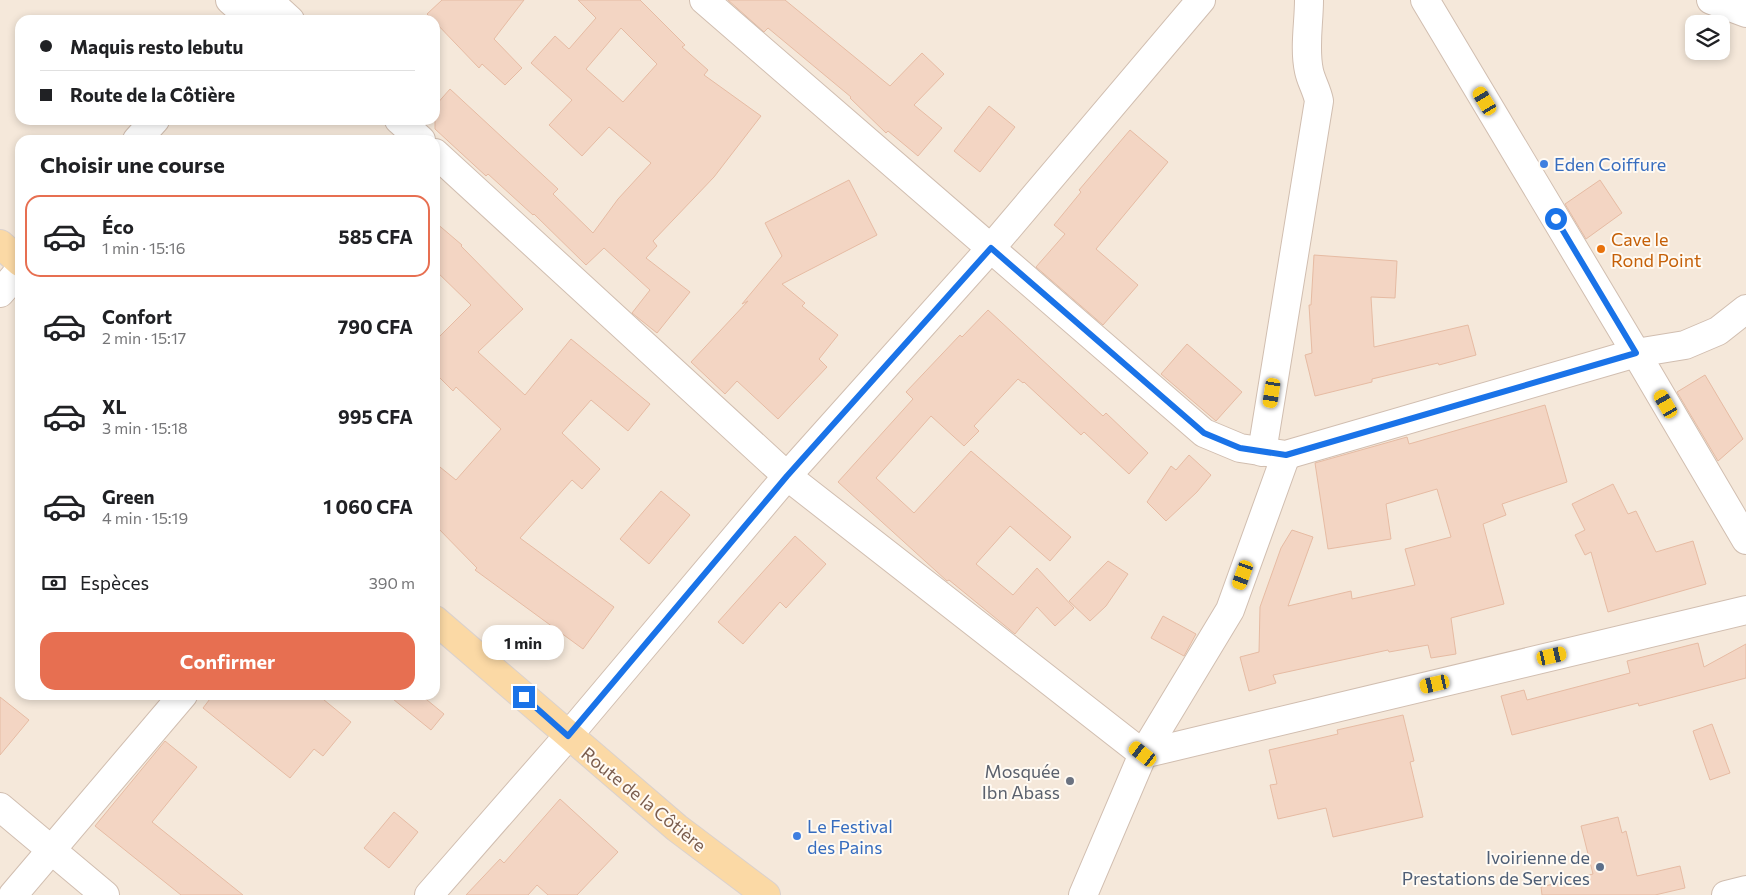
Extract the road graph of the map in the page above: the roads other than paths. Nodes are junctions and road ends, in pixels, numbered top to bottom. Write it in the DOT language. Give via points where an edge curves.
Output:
graph roads {
  1 [pos="704,0"];
  2 [pos="1201,0"];
  3 [pos="1309,0"];
  4 [pos="1424,0"];
  5 [pos="1711,0"];
  6 [pos="251,7"];
  7 [pos="1746,13"];
  8 [pos="275,15"];
  9 [pos="150,125"];
  10 [pos="404,125"];
  11 [pos="142,135"];
  12 [pos="416,135"];
  13 [pos="440,158"];
  14 [pos="0,244"];
  15 [pos="991,248"];
  16 [pos="15,258"];
  17 [pos="15,276"];
  18 [pos="0,293"];
  19 [pos="1746,309"];
  20 [pos="1636,353"];
  21 [pos="1274,453"];
  22 [pos="787,476"];
  23 [pos="1746,540"];
  24 [pos="1746,610"];
  25 [pos="440,624"];
  26 [pos="179,700"];
  27 [pos="568,736"];
  28 [pos="1143,754"];
  29 [pos="0,806"];
  30 [pos="52,849"];
  31 [pos="1746,890"];
  32 [pos="13,895"];
  33 [pos="105,895"];
  34 [pos="429,895"];
  35 [pos="766,895"];
  36 [pos="1082,895"];
  37 [pos="1726,895"];
  1 -- 15 [label="street"];
  2 -- 15 [label="street"];
  3 -- 21 [label="street" via="1307,57 1319,101"];
  4 -- 20 [label="street"];
  5 -- 7 [label="street"];
  6 -- 8 [label="street"];
  9 -- 11 [label="street"];
  10 -- 12 [label="street"];
  13 -- 22 [label="street"];
  14 -- 16 [label="main road"];
  15 -- 21 [label="street" via="1204,433 1240,448"];
  15 -- 22 [label="street"];
  17 -- 18 [label="street"];
  19 -- 20 [label="street" via="1718,331 1685,345"];
  20 -- 21 [label="street"];
  20 -- 23 [label="street"];
  21 -- 28 [label="street" via="1230,610"];
  22 -- 27 [label="street"];
  22 -- 28 [label="street"];
  24 -- 28 [label="street"];
  25 -- 27 [label="main road, Route de la Côtière"];
  26 -- 30 [label="street"];
  27 -- 34 [label="street"];
  27 -- 35 [label="main road, Route de la Côtière" via="677,828"];
  28 -- 36 [label="street"];
  29 -- 30 [label="street"];
  30 -- 32 [label="street"];
  30 -- 33 [label="street"];
  31 -- 37 [label="street"];
}
